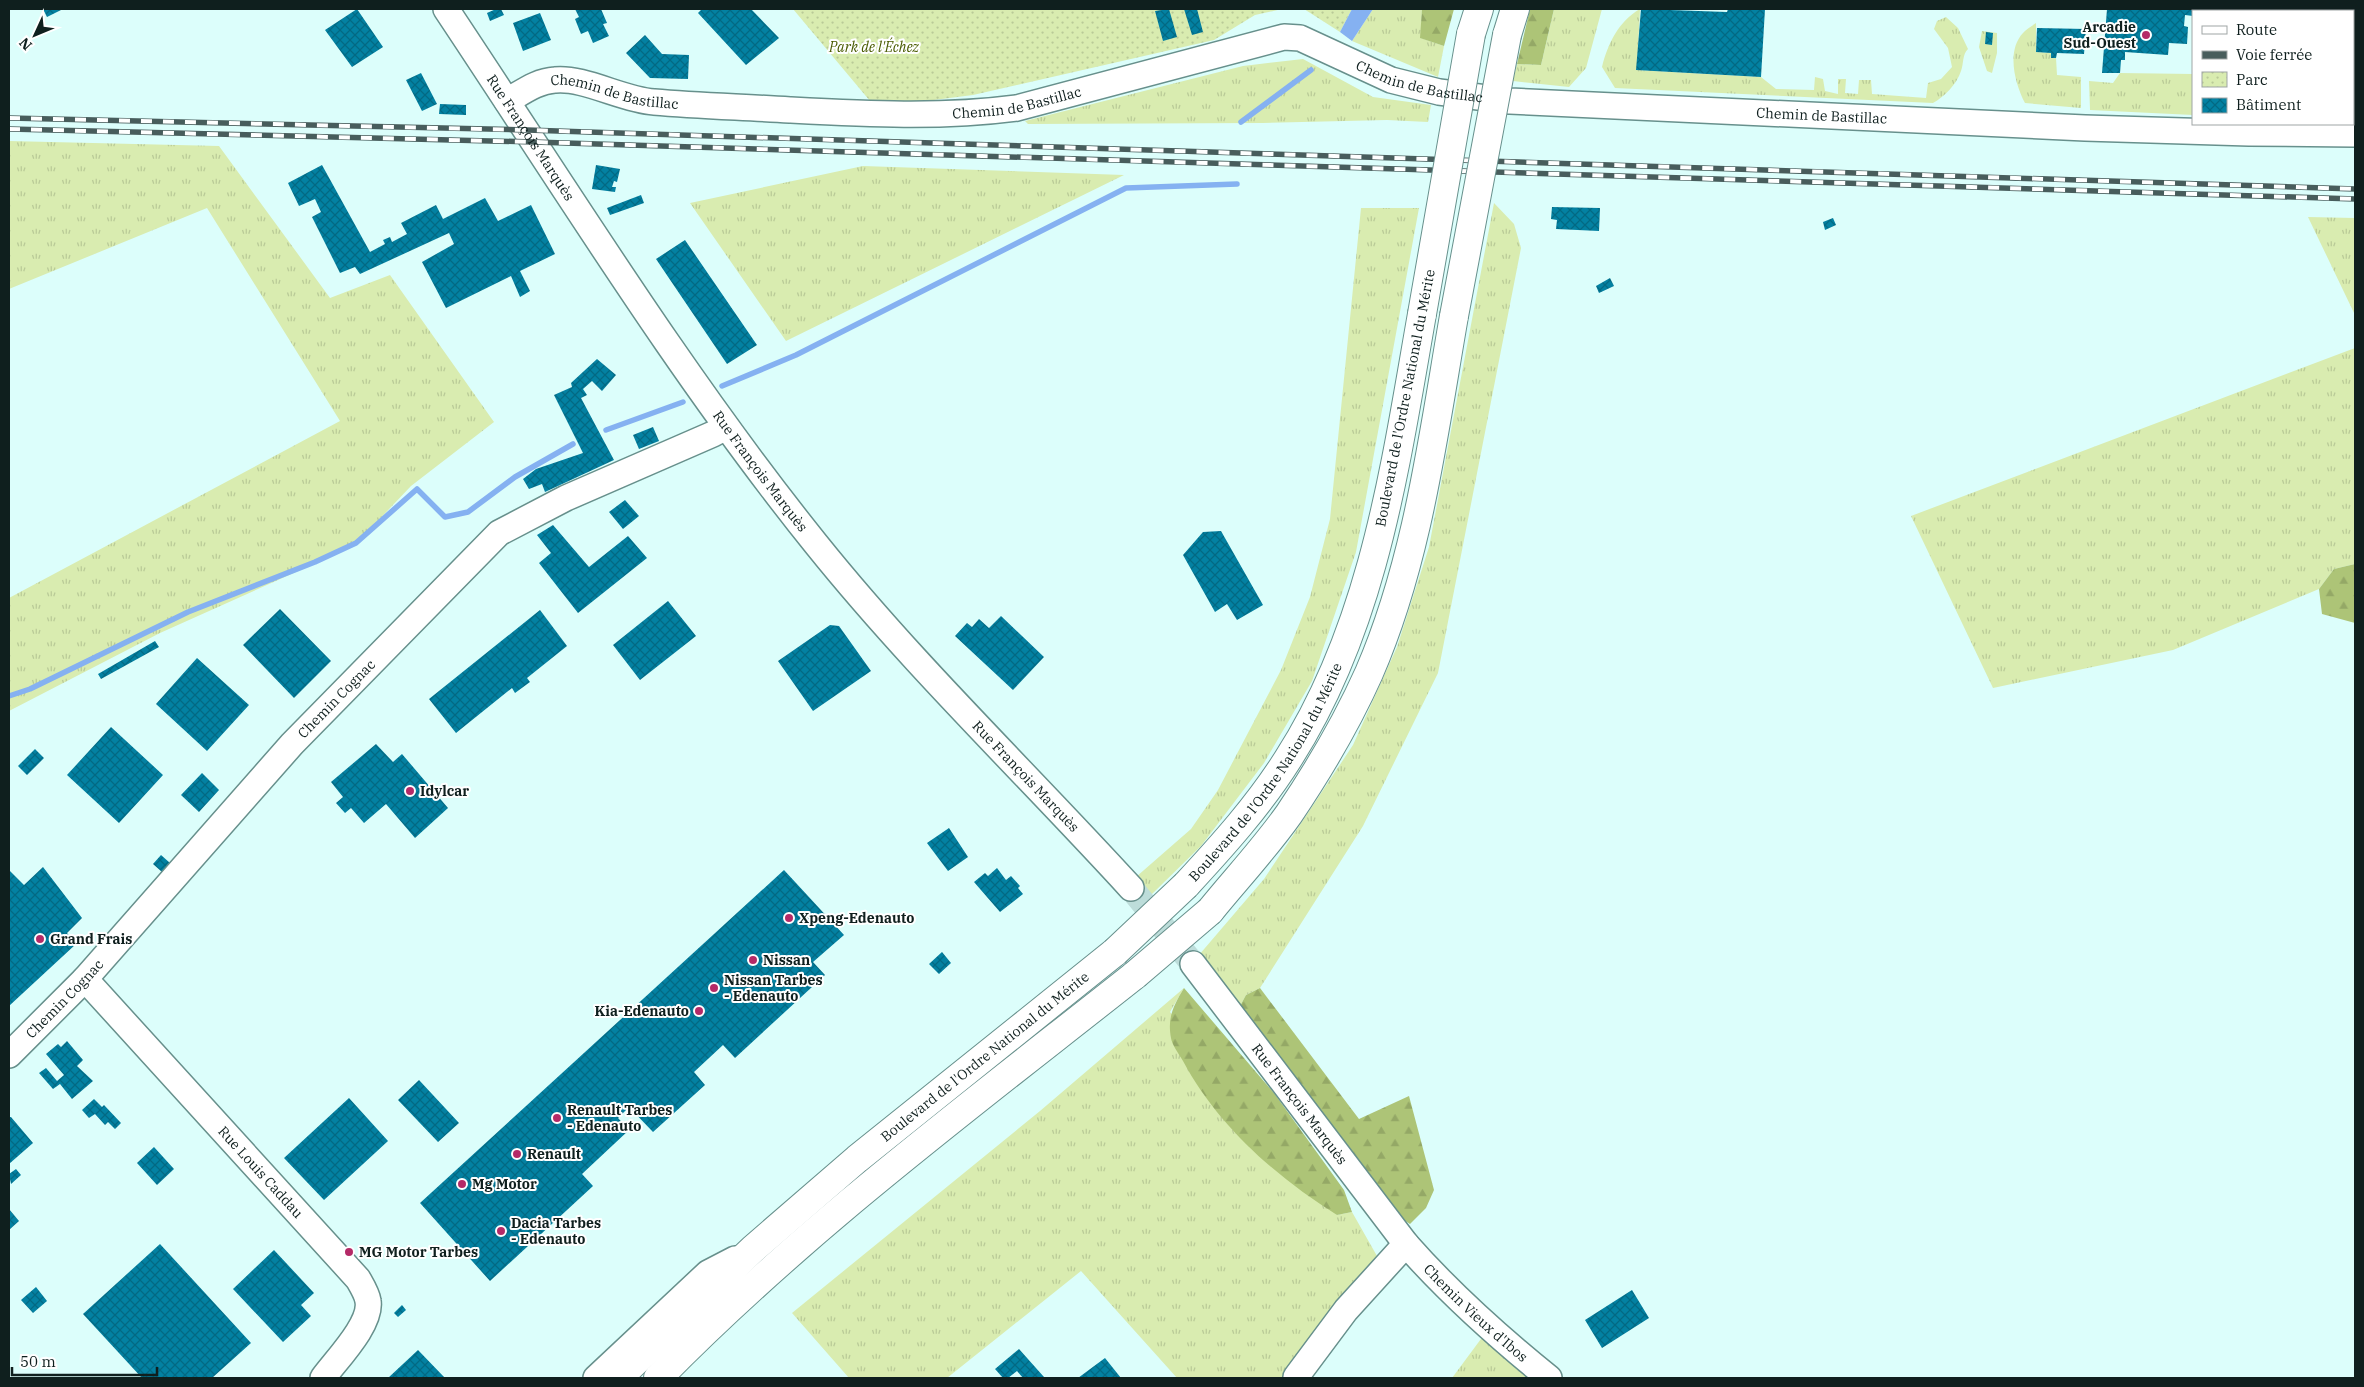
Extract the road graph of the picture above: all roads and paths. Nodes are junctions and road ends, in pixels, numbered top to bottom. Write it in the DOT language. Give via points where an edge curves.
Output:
graph roads {
  1 [pos="446,9"];
  2 [pos="1515,9"];
  3 [pos="1475,21"];
  4 [pos="507,101"];
  5 [pos="2355,134"];
  6 [pos="726,427"];
  7 [pos="1131,888"];
  8 [pos="1193,964"];
  9 [pos="85,979"];
  10 [pos="9,1055"];
  11 [pos="1406,1244"];
  12 [pos="753,1249"];
  13 [pos="1296,1376"];
  14 [pos="323,1378"];
  15 [pos="596,1378"];
  16 [pos="618,1378"];
  17 [pos="658,1378"];
  18 [pos="1549,1378"];
  1 -- 4 [label="street, Rue François Marquès"];
  2 -- 17 [label="main road, Boulevard de l'Ordre National du Mérite, bridge" via="1421,500 1405,566 1369,672 1288,815 1210,911 769,1272"];
  3 -- 12 [label="main road, Boulevard de l'Ordre National du Mérite, bridge" via="1392,478 1369,576 1348,640 1319,704 1288,759 1238,829 1186,885 1115,952 857,1159"];
  4 -- 5 [label="street, Chemin de Bastillac" via="535,84 571,80 652,102 882,115 975,114 1017,108 1284,37 1300,38 1390,80 1439,92 1510,102 2114,129"];
  4 -- 6 [label="street, Rue François Marquès"];
  6 -- 7 [label="street, Rue François Marquès" via="817,545 914,659"];
  6 -- 9 [label="street, Chemin Cognac" via="566,498 499,534 292,744"];
  8 -- 11 [label="street, Rue François Marquès"];
  9 -- 10 [label="street, Chemin Cognac"];
  9 -- 14 [label="street, Rue Louis Caddau" via="358,1279 368,1300 362,1328"];
  11 -- 13 [label="street" via="1346,1310"];
  11 -- 18 [label="street, Chemin Vieux d'Ibos" via="1480,1321"];
  12 -- 15 [label="street" via="708,1274"];
  12 -- 16 [label="main road, Boulevard de l'Ordre National du Mérite"];
}
